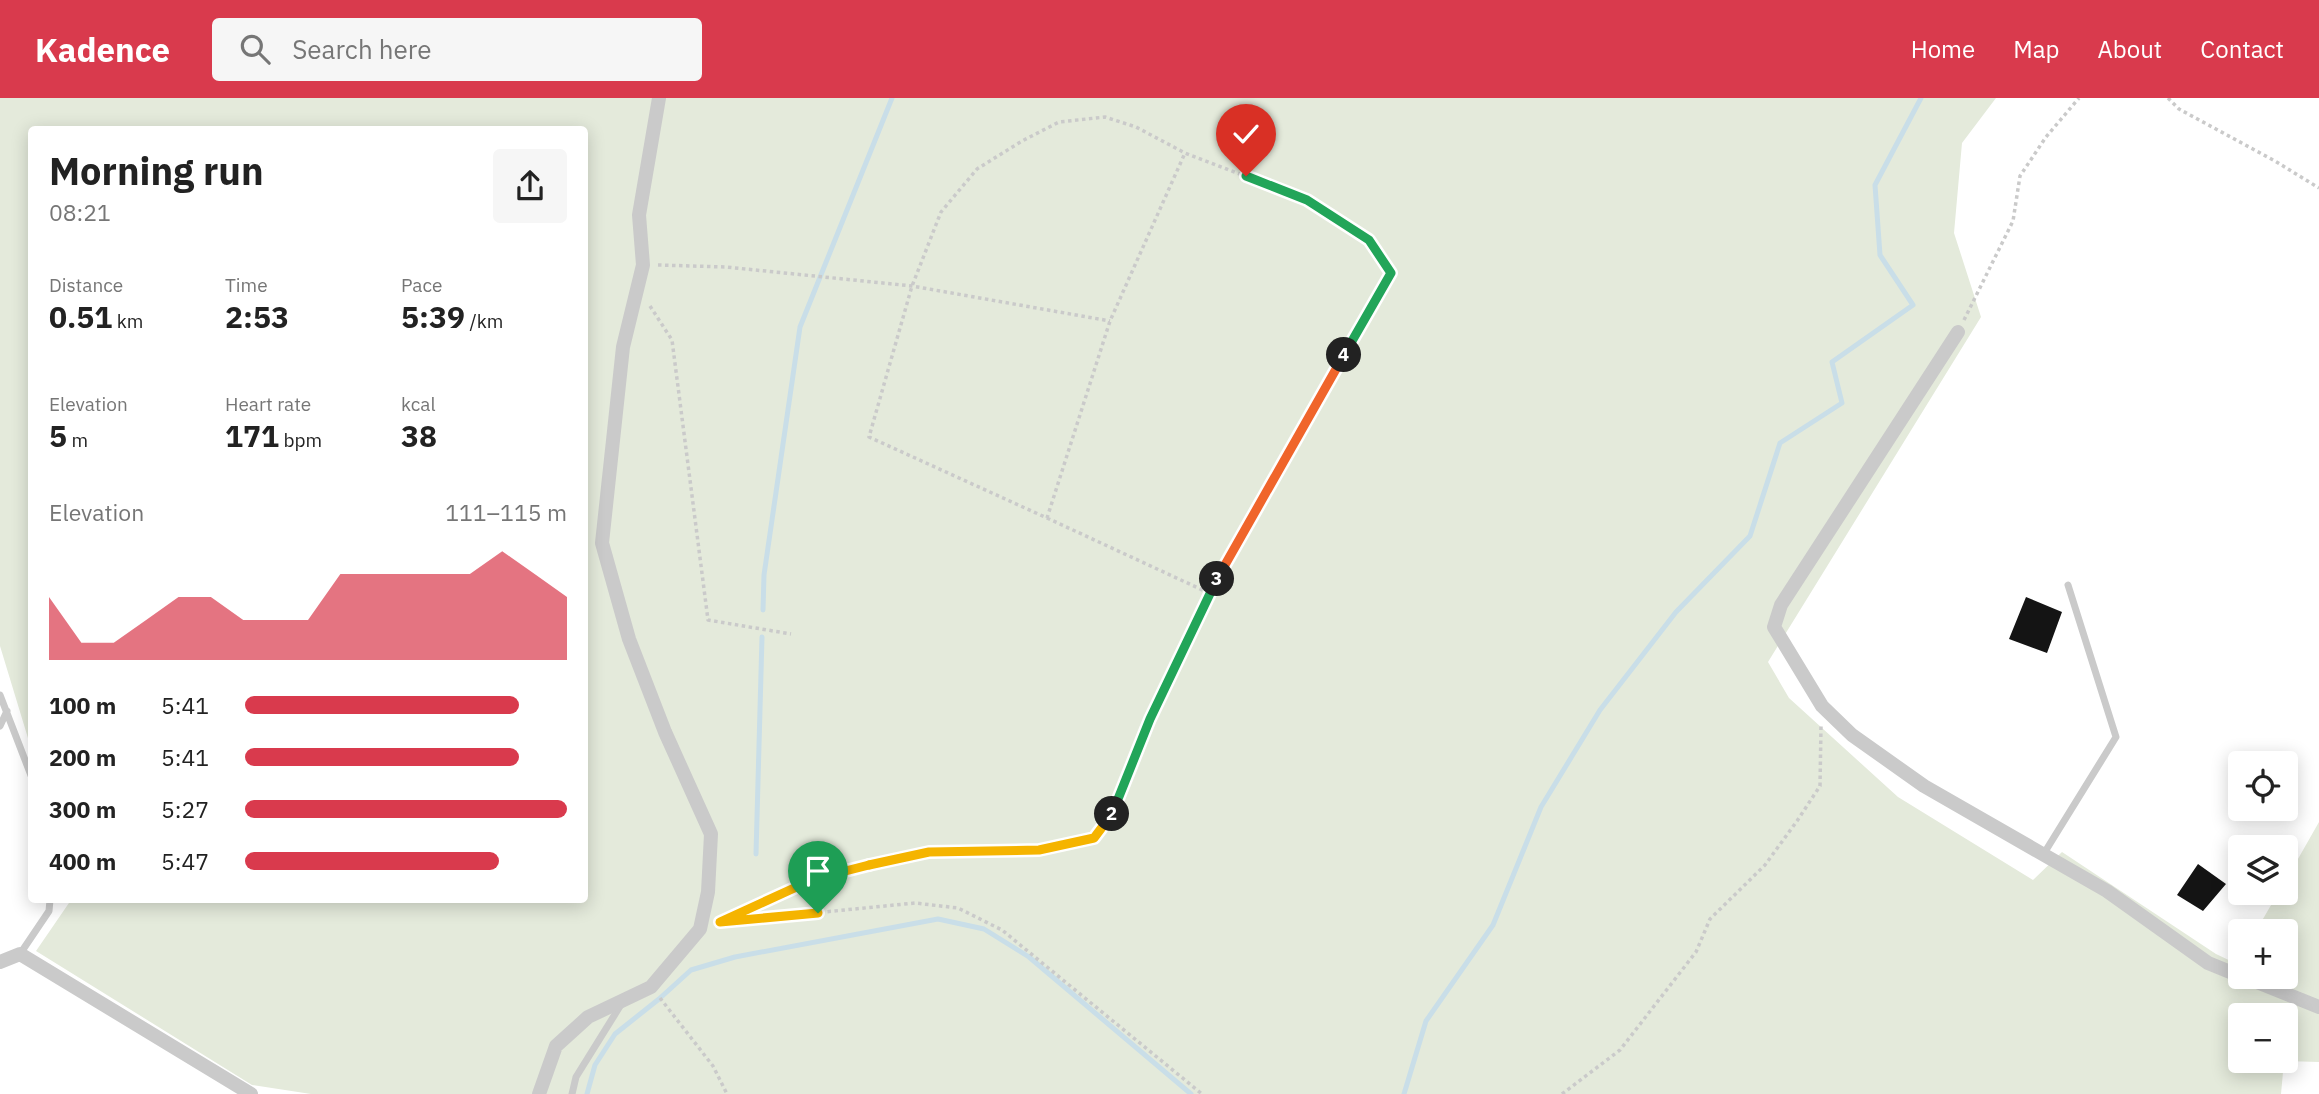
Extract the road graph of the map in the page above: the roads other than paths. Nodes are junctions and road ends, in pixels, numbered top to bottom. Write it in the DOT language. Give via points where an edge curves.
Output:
graph roads {
  1 [pos="659,98"];
  2 [pos="1958,332"];
  3 [pos="2068,585"];
  4 [pos="0,695"];
  5 [pos="7,711"];
  6 [pos="0,726"];
  7 [pos="28,767"];
  8 [pos="2042,855"];
  9 [pos="50,903"];
  10 [pos="20,954"];
  11 [pos="0,962"];
  12 [pos="2228,971"];
  13 [pos="2274,989"];
  14 [pos="625,1000"];
  15 [pos="2319,1007"];
  16 [pos="251,1094"];
  17 [pos="539,1094"];
  18 [pos="572,1094"];
  1 -- 14 [label="street" via="639,215 643,265 623,347 602,543 629,639 711,834 708,892 700,929 651,987"];
  2 -- 8 [label="street" via="1781,605 1774,627 1822,706 1852,735 1924,786"];
  3 -- 8 [label="lane" via="2116,737"];
  4 -- 5 [label="lane"];
  5 -- 6 [label="lane"];
  5 -- 7 [label="lane"];
  8 -- 12 [label="street" via="2107,891 2207,963"];
  9 -- 10 [label="lane"];
  10 -- 11 [label="street"];
  10 -- 16 [label="street"];
  13 -- 15 [label="street"];
  14 -- 17 [label="street" via="588,1017 556,1046"];
  14 -- 18 [label="lane" via="576,1077"];
}
